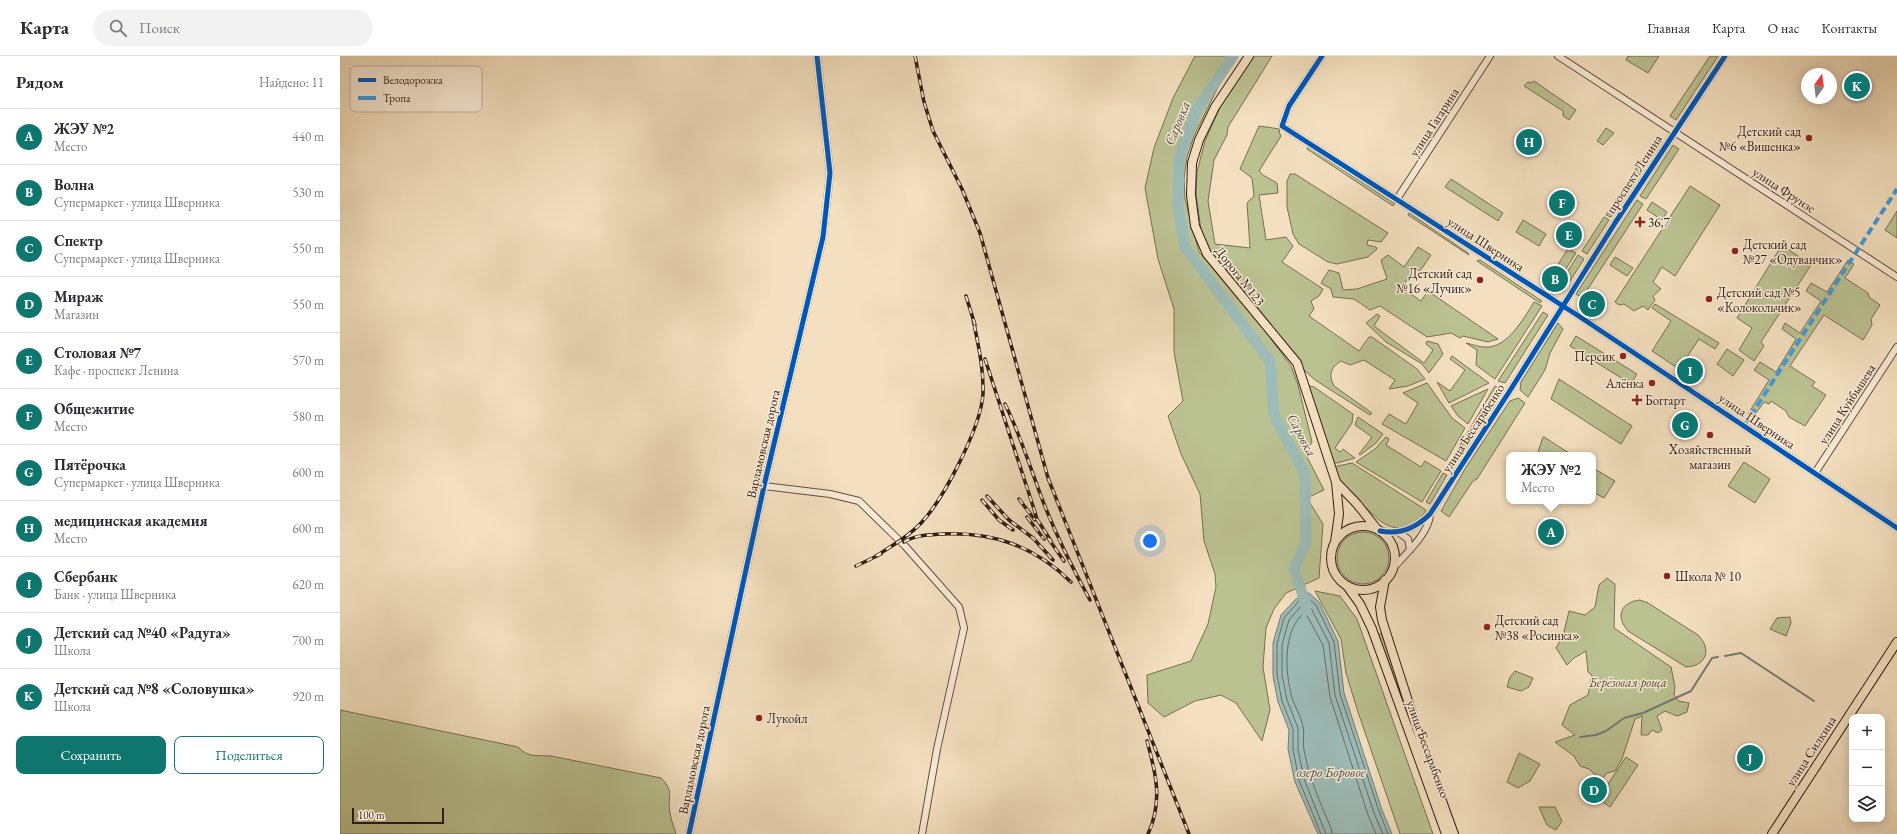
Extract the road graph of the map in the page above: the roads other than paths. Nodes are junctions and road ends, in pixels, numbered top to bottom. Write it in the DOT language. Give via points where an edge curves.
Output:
graph roads {
  1 [pos="817,56"];
  2 [pos="1249,56"];
  3 [pos="1322,56"];
  4 [pos="1490,56"];
  5 [pos="1558,56"];
  6 [pos="1725,56"];
  7 [pos="1675,132"];
  8 [pos="1397,200"];
  9 [pos="1897,277"];
  10 [pos="1563,306"];
  11 [pos="1897,347"];
  12 [pos="1815,473"];
  13 [pos="1336,482"];
  14 [pos="764,486"];
  15 [pos="1430,514"];
  16 [pos="1897,528"];
  17 [pos="1379,530"];
  18 [pos="1398,532"];
  19 [pos="1335,542"];
  20 [pos="1410,550"];
  21 [pos="1393,568"];
  22 [pos="1386,580"];
  23 [pos="1347,586"];
  24 [pos="1897,642"];
  25 [pos="689,834"];
  26 [pos="922,834"];
  27 [pos="1446,834"];
  28 [pos="1454,834"];
  29 [pos="1772,834"];
  1 -- 14 [label="street, Варламовская дорога" via="830,173 823,236"];
  2 -- 13 [label="main road, Дорога №123" via="1215,107 1199,140 1192,163 1191,195 1195,226 1207,254 1297,363"];
  3 -- 8 [label="street, улица Шверника" via="1289,106 1282,126"];
  4 -- 8 [label="street, улица Гагарина"];
  5 -- 7 [label="street, улица Фрунзе"];
  6 -- 7 [label="street, проспект Ленина"];
  7 -- 9 [label="street, улица Фрунзе"];
  7 -- 10 [label="street, проспект Ленина"];
  8 -- 10 [label="street, улица Шверника"];
  10 -- 12 [label="street, улица Шверника"];
  10 -- 15 [label="street, улица Бессарабенко"];
  11 -- 12 [label="street, улица Куйбышева"];
  12 -- 16 [label="street, улица Шверника"];
  13 -- 17 [label="main road, Дорога №123"];
  13 -- 19 [label="main road, Дорога №123" via="1339,514"];
  14 -- 25 [label="street, Варламовская дорога"];
  14 -- 26 [label="street" via="830,494 859,502 905,546 959,606 964,628 937,749"];
  15 -- 18 [label="street, улица Бессарабенко" via="1409,530"];
  15 -- 20 [label="street, улица Бессарабенко" via="1430,520"];
  17 -- 18 [label="street, улица Бессарабенко"];
  17 -- 19 [label="main road" via="1357,526 1344,532"];
  17 -- 21 [label="main road" via="1393,547"];
  18 -- 20 [label="street" via="1408,539"];
  19 -- 23 [label="main road" via="1331,555 1333,569"];
  20 -- 21 [label="street, улица Бессарабенко"];
  21 -- 22 [label="main road"];
  22 -- 23 [label="main road" via="1363,590"];
  22 -- 28 [label="main road, улица Бессарабенко" via="1380,607 1382,620"];
  23 -- 27 [label="main road, улица Бессарабенко" via="1360,604 1372,629"];
  24 -- 29 [label="main road, улица Силкина"];
}
